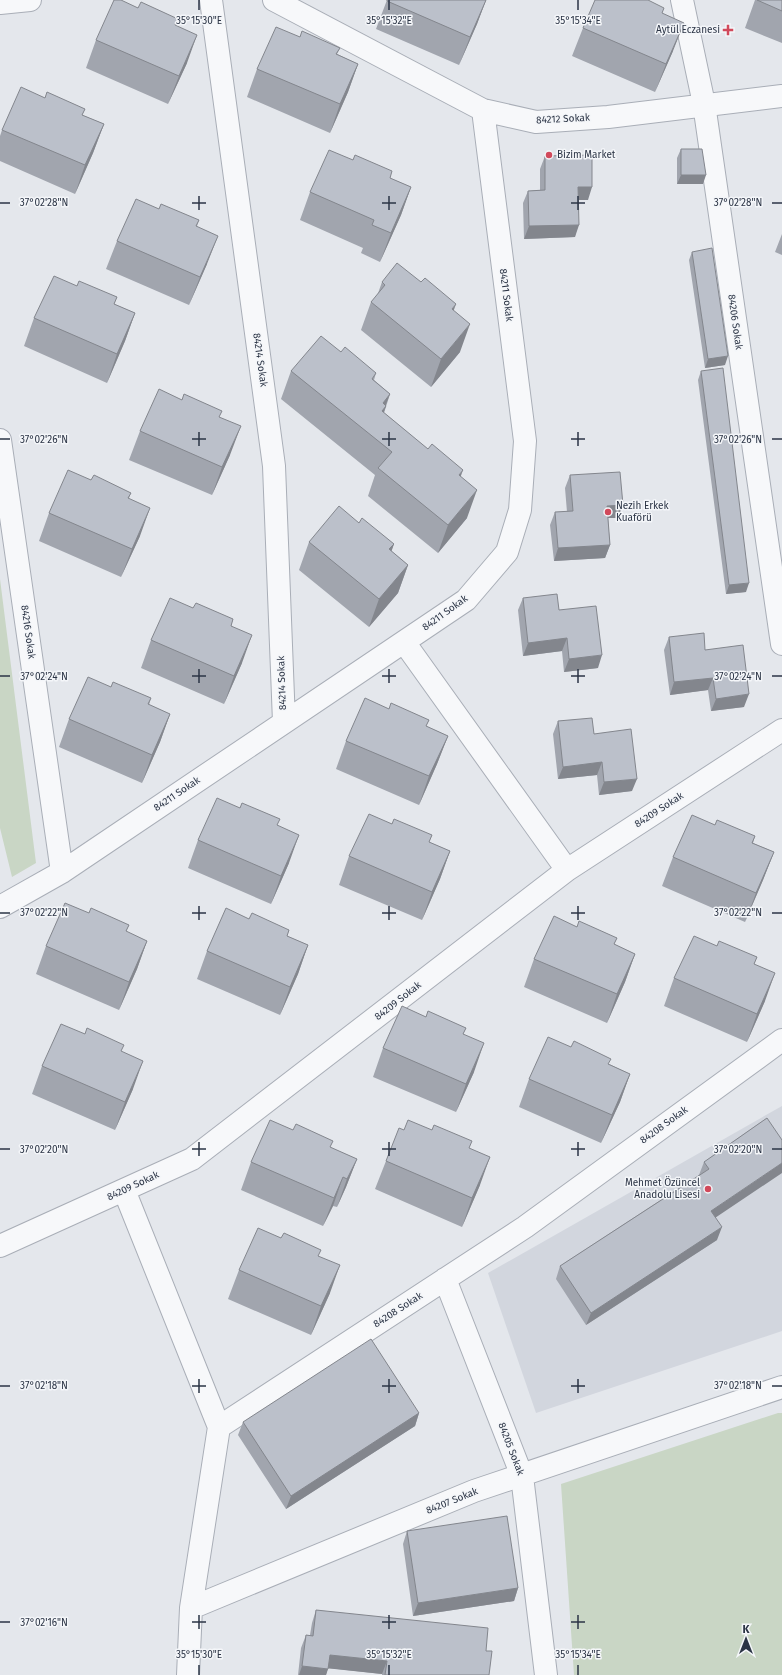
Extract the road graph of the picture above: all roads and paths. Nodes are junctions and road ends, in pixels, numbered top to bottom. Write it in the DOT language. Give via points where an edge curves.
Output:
graph roads {
  1 [pos="30,0"];
  2 [pos="211,0"];
  3 [pos="274,0"];
  4 [pos="682,0"];
  5 [pos="0,4"];
  6 [pos="782,96"];
  7 [pos="704,104"];
  8 [pos="482,110"];
  9 [pos="0,440"];
  10 [pos="404,642"];
  11 [pos="782,644"];
  12 [pos="284,722"];
  13 [pos="782,730"];
  14 [pos="567,870"];
  15 [pos="62,872"];
  16 [pos="0,907"];
  17 [pos="782,1040"];
  18 [pos="124,1190"];
  19 [pos="0,1246"];
  20 [pos="445,1279"];
  21 [pos="782,1387"];
  22 [pos="219,1427"];
  23 [pos="522,1476"];
  24 [pos="191,1608"];
  25 [pos="188,1675"];
  26 [pos="546,1675"];
  1 -- 5 [label="street"];
  2 -- 12 [label="street, 84214 Sokak" via="274,466"];
  3 -- 8 [label="street, 84212 Sokak"];
  4 -- 7 [label="street, 84206 Sokak"];
  6 -- 7 [label="street, 84212 Sokak"];
  7 -- 8 [label="street, 84212 Sokak" via="536,122"];
  7 -- 11 [label="street, 84206 Sokak"];
  8 -- 10 [label="street, 84211 Sokak" via="525,441 520,510 507,552 466,600"];
  9 -- 15 [label="street, 84216 Sokak"];
  10 -- 12 [label="street, 84211 Sokak"];
  10 -- 14 [label="street"];
  12 -- 15 [label="street, 84211 Sokak"];
  13 -- 14 [label="street, 84209 Sokak"];
  14 -- 18 [label="street, 84209 Sokak" via="192,1159"];
  15 -- 16 [label="street, 84211 Sokak"];
  17 -- 20 [label="street, 84208 Sokak" via="524,1227"];
  18 -- 19 [label="street, 84209 Sokak"];
  18 -- 22 [label="street"];
  20 -- 22 [label="street, 84208 Sokak"];
  20 -- 23 [label="street, 84205 Sokak"];
  21 -- 23 [label="street, 84207 Sokak"];
  22 -- 24 [label="street"];
  23 -- 24 [label="street, 84207 Sokak" via="474,1491"];
  23 -- 26 [label="street, 84205 Sokak"];
  24 -- 25 [label="street"];
}
